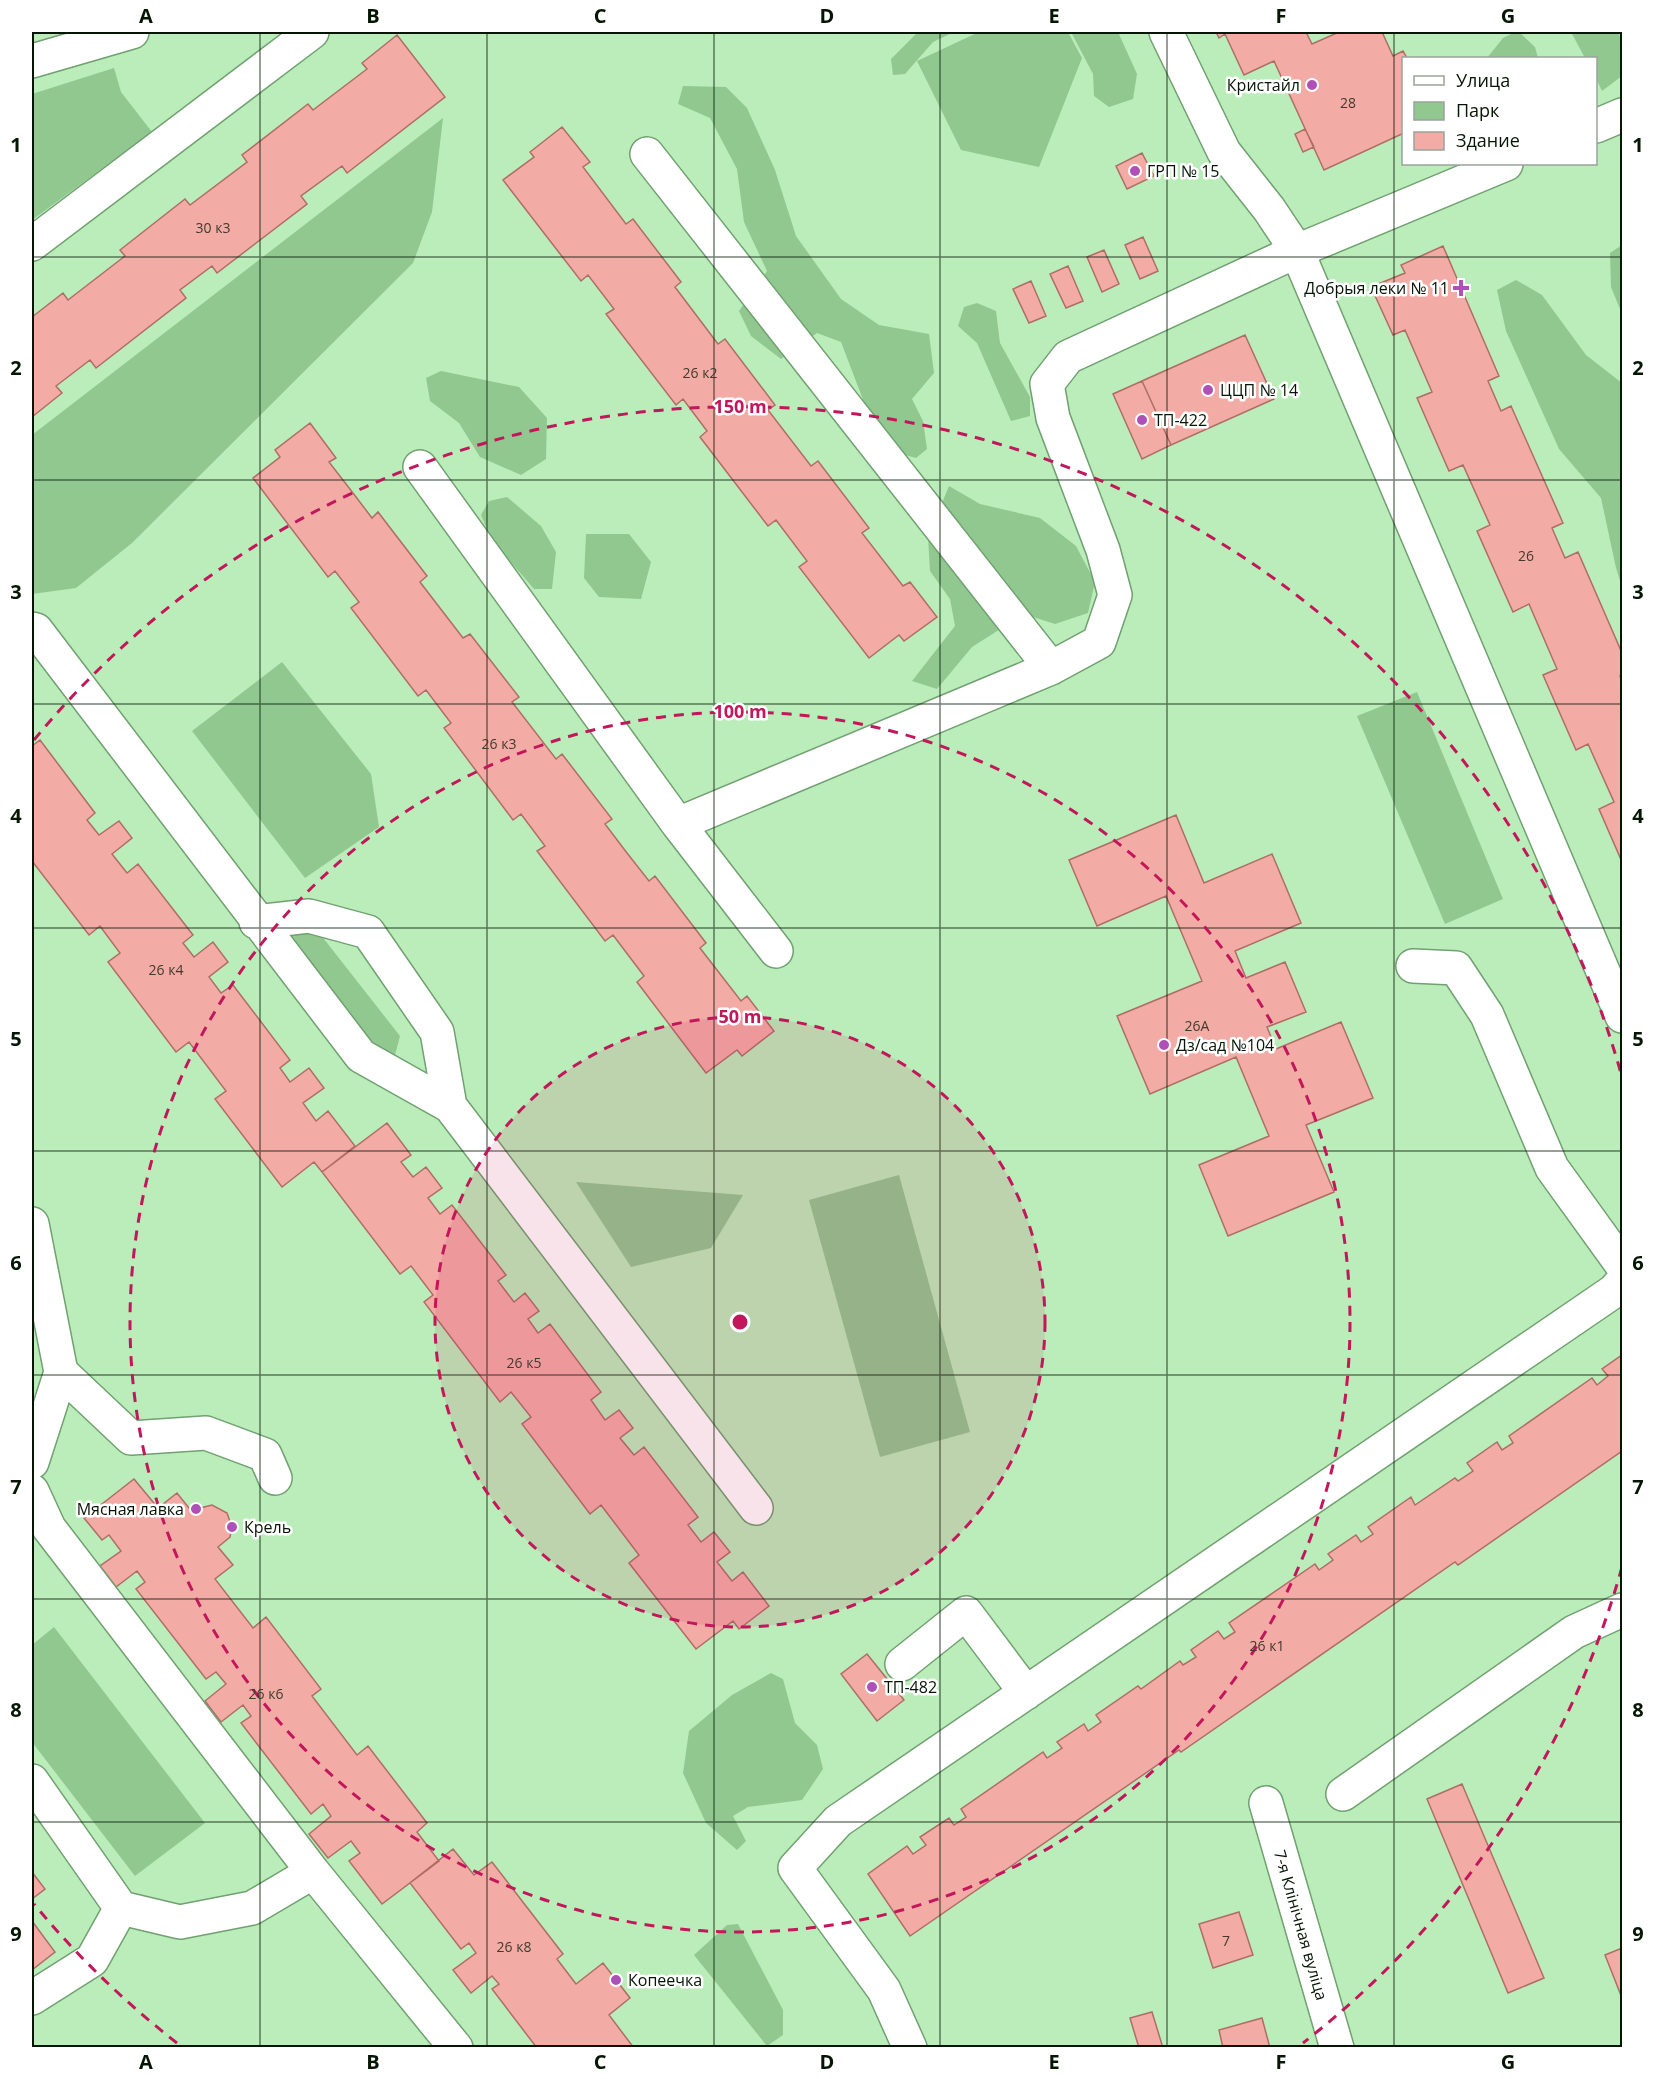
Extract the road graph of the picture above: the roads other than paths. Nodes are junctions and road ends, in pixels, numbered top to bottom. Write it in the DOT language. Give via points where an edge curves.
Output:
graph roads {
  1 [pos="127,32"];
  2 [pos="312,32"];
  3 [pos="1166,32"];
  4 [pos="32,60"];
  5 [pos="1623,115"];
  6 [pos="1597,126"];
  7 [pos="647,154"];
  8 [pos="1504,165"];
  9 [pos="32,244"];
  10 [pos="1297,251"];
  11 [pos="420,467"];
  12 [pos="32,629"];
  13 [pos="1051,668"];
  14 [pos="678,824"];
  15 [pos="256,922"];
  16 [pos="776,951"];
  17 [pos="1413,966"];
  18 [pos="1623,1016"];
  19 [pos="450,1106"];
  20 [pos="32,1224"];
  21 [pos="1623,1265"];
  22 [pos="1623,1282"];
  23 [pos="61,1372"];
  24 [pos="32,1462"];
  25 [pos="275,1478"];
  26 [pos="32,1491"];
  27 [pos="756,1508"];
  28 [pos="40,1536"];
  29 [pos="1623,1610"];
  30 [pos="902,1664"];
  31 [pos="1026,1693"];
  32 [pos="32,1781"];
  33 [pos="1343,1794"];
  34 [pos="1266,1803"];
  35 [pos="313,1872"];
  36 [pos="121,1908"];
  37 [pos="32,1998"];
  38 [pos="456,2048"];
  39 [pos="910,2048"];
  40 [pos="1337,2048"];
  1 -- 4 [label="street"];
  2 -- 9 [label="street"];
  3 -- 10 [label="street" via="1224,152"];
  5 -- 6 [label="street"];
  7 -- 13 [label="street"];
  8 -- 10 [label="street"];
  10 -- 13 [label="street" via="1068,357 1047,384 1053,418 1103,550 1114,595 1099,642"];
  10 -- 18 [label="street"];
  11 -- 14 [label="street"];
  12 -- 15 [label="street"];
  13 -- 14 [label="street"];
  14 -- 16 [label="street"];
  15 -- 19 [label="street" via="361,1056"];
  15 -- 19 [label="street" via="309,916 368,932 437,1032"];
  17 -- 21 [label="street" via="1456,968 1487,1015 1552,1168"];
  19 -- 27 [label="street"];
  20 -- 23 [label="street"];
  22 -- 31 [label="street"];
  23 -- 24 [label="street"];
  23 -- 25 [label="street" via="131,1438 206,1433 265,1455"];
  26 -- 28 [label="street"];
  28 -- 35 [label="street"];
  29 -- 33 [label="street" via="1574,1632"];
  30 -- 31 [label="street" via="966,1613"];
  31 -- 39 [label="street" via="838,1821 795,1868 884,1990"];
  32 -- 36 [label="street"];
  34 -- 40 [label="street, 7-я Клінічная вуліца"];
  35 -- 36 [label="street" via="252,1908 180,1922"];
  35 -- 38 [label="street"];
  36 -- 37 [label="street" via="92,1960"];
}
